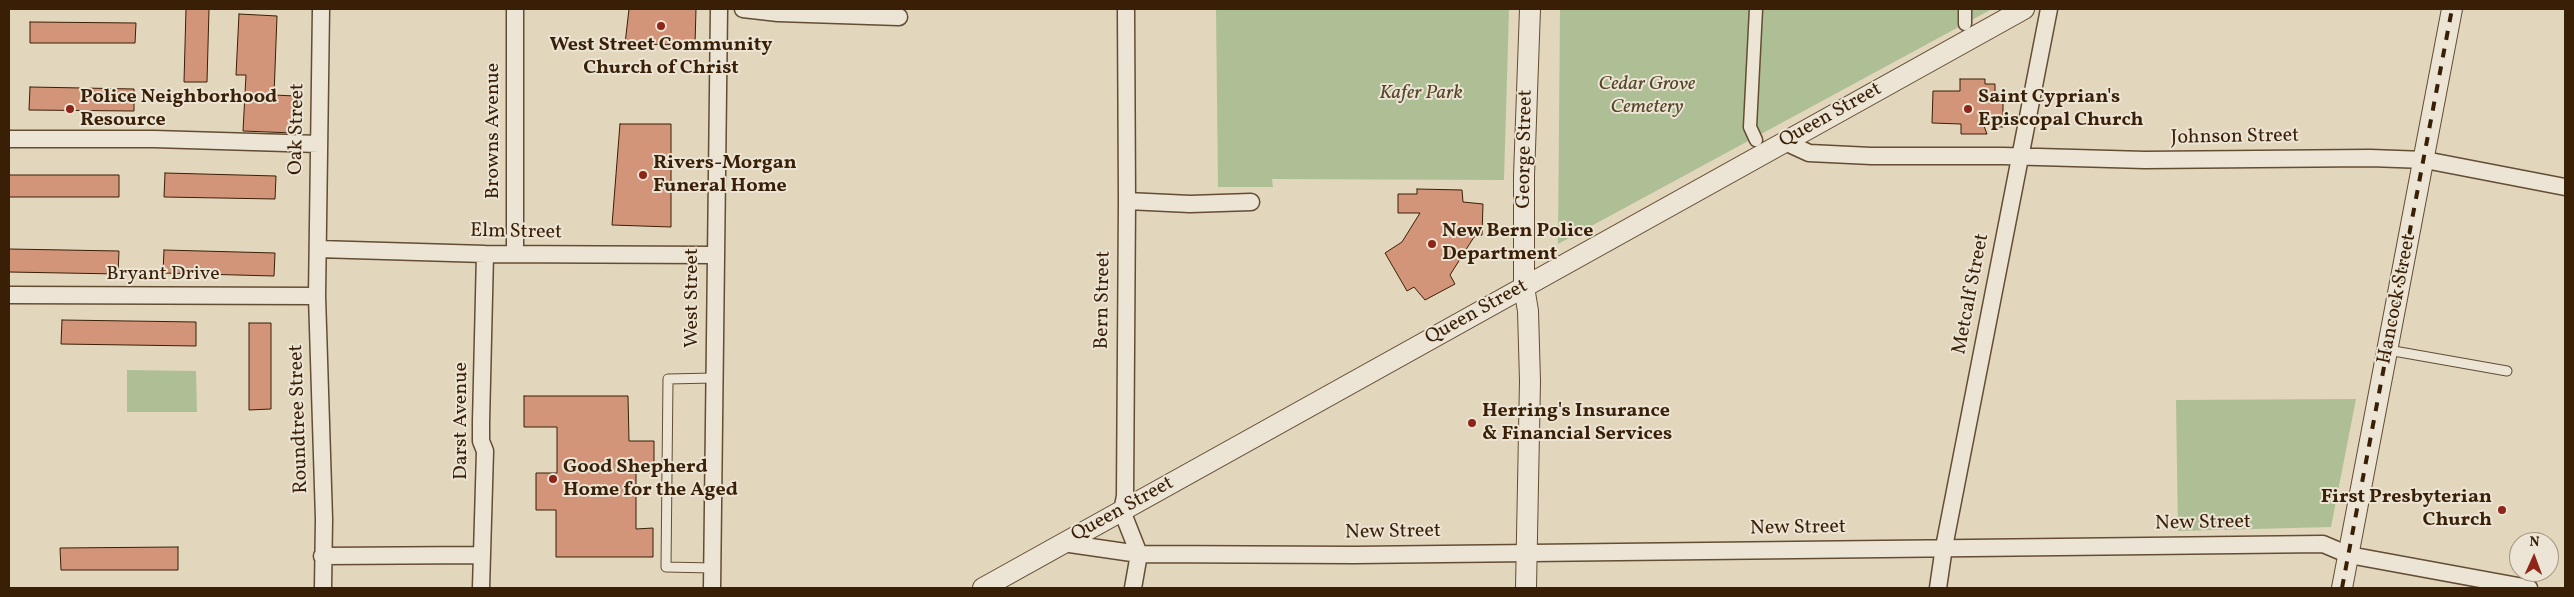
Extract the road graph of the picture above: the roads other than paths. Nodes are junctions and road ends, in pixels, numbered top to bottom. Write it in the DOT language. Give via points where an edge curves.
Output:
graph roads {
  1 [pos="321,9"];
  2 [pos="514,9"];
  3 [pos="719,9"];
  4 [pos="743,9"];
  5 [pos="1126,9"];
  6 [pos="1530,9"];
  7 [pos="1756,9"];
  8 [pos="1965,9"];
  9 [pos="2024,9"];
  10 [pos="2049,9"];
  11 [pos="2452,9"];
  12 [pos="899,17"];
  13 [pos="1965,24"];
  14 [pos="9,139"];
  15 [pos="1756,140"];
  16 [pos="1785,142"];
  17 [pos="319,144"];
  18 [pos="2020,156"];
  19 [pos="2425,160"];
  20 [pos="2565,187"];
  21 [pos="1127,201"];
  22 [pos="1251,202"];
  23 [pos="318,249"];
  24 [pos="515,253"];
  25 [pos="485,254"];
  26 [pos="714,255"];
  27 [pos="1524,287"];
  28 [pos="9,296"];
  29 [pos="317,296"];
  30 [pos="2388,350"];
  31 [pos="2507,371"];
  32 [pos="713,378"];
  33 [pos="1122,511"];
  34 [pos="1063,543"];
  35 [pos="1944,548"];
  36 [pos="1527,553"];
  37 [pos="482,554"];
  38 [pos="1139,554"];
  39 [pos="2349,555"];
  40 [pos="322,556"];
  41 [pos="712,568"];
  42 [pos="2473,583"];
  43 [pos="323,588"];
  44 [pos="481,588"];
  45 [pos="712,588"];
  46 [pos="983,588"];
  47 [pos="1133,588"];
  48 [pos="1526,588"];
  49 [pos="1938,588"];
  50 [pos="2342,588"];
  51 [pos="2530,588"];
  1 -- 17 [label="street, Oak Street"];
  2 -- 24 [label="street, Browns Avenue"];
  3 -- 26 [label="street, West Street"];
  4 -- 12 [label="street"];
  5 -- 21 [label="street, Bern Street"];
  6 -- 27 [label="street, George Street"];
  7 -- 15 [label="street" via="1750,127"];
  8 -- 13 [label="street"];
  9 -- 16 [label="street, Queen Street"];
  10 -- 18 [label="street, Metcalf Street"];
  11 -- 19 [label="street, Hancock Street"];
  14 -- 17 [label="street"];
  16 -- 18 [label="street, Johnson Street" via="1809,153 1824,154"];
  16 -- 27 [label="street, Queen Street"];
  17 -- 23 [label="street, Oak Street"];
  18 -- 19 [label="street, Johnson Street" via="2145,160"];
  18 -- 35 [label="street, Metcalf Street"];
  19 -- 20 [label="street, Johnson Street"];
  19 -- 30 [label="street, Hancock Street"];
  21 -- 22 [label="street"];
  21 -- 33 [label="street, Bern Street" via="1125,496"];
  23 -- 25 [label="street, Elm Street"];
  23 -- 29 [label="street, Roundtree Street"];
  24 -- 25 [label="street, Elm Street"];
  24 -- 26 [label="street, Elm Street"];
  25 -- 37 [label="street, Darst Avenue"];
  26 -- 32 [label="street, West Street"];
  27 -- 33 [label="street, Queen Street"];
  27 -- 36 [label="street, George Street" via="1530,381"];
  28 -- 29 [label="street, Bryant Drive"];
  29 -- 40 [label="street, Roundtree Street" via="324,519"];
  30 -- 31 [label="lane"];
  30 -- 39 [label="street, Hancock Street"];
  32 -- 41 [label="street, West Street"];
  32 -- 41 [label="lane" via="668,379 666,547 666,567"];
  33 -- 34 [label="street, Queen Street"];
  33 -- 38 [label="street, Bern Street"];
  34 -- 38 [label="street, New Street"];
  34 -- 46 [label="street, Queen Street"];
  35 -- 36 [label="street, New Street"];
  35 -- 39 [label="street, New Street" via="2323,544"];
  35 -- 49 [label="street, Metcalf Street"];
  36 -- 38 [label="street, New Street"];
  36 -- 48 [label="street, George Street"];
  37 -- 40 [label="street"];
  37 -- 44 [label="street, Darst Avenue"];
  38 -- 47 [label="street"];
  39 -- 42 [label="street, New Street"];
  39 -- 50 [label="street, Hancock Street"];
  40 -- 43 [label="street, Roundtree Street"];
  41 -- 45 [label="street, West Street"];
  42 -- 51 [label="street, New Street"];
}
